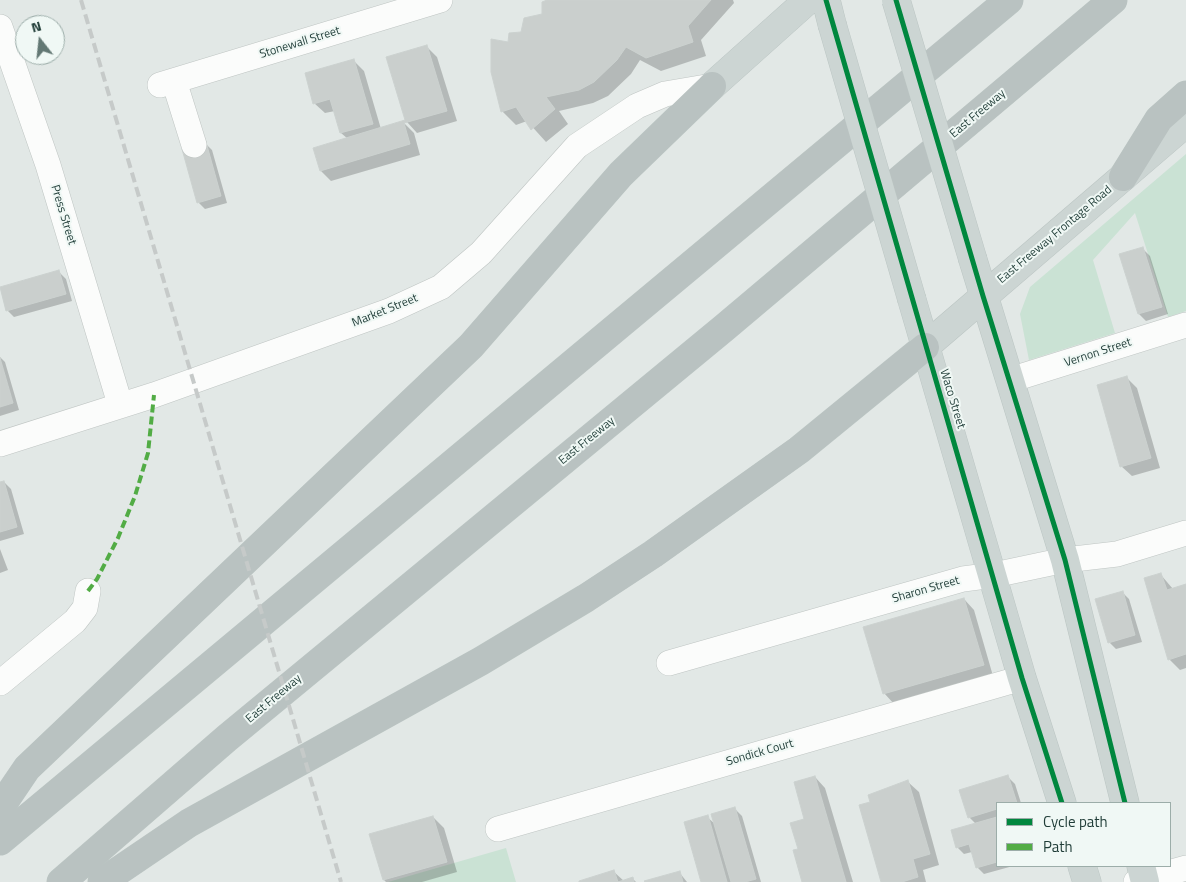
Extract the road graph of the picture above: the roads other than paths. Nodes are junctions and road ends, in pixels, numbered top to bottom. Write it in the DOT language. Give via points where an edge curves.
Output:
graph roads {
  1 [pos="440,0"];
  2 [pos="808,0"];
  3 [pos="896,0"];
  4 [pos="1009,0"];
  5 [pos="1113,0"];
  6 [pos="829,12"];
  7 [pos="0,27"];
  8 [pos="712,86"];
  9 [pos="1186,95"];
  10 [pos="1186,123"];
  11 [pos="194,145"];
  12 [pos="1124,177"];
  13 [pos="983,296"];
  14 [pos="1186,325"];
  15 [pos="925,347"];
  16 [pos="1010,380"];
  17 [pos="120,404"];
  18 [pos="0,444"];
  19 [pos="1186,533"];
  20 [pos="1065,560"];
  21 [pos="994,575"];
  22 [pos="88,591"];
  23 [pos="669,663"];
  24 [pos="1022,678"];
  25 [pos="0,683"];
  26 [pos="1062,802"];
  27 [pos="1125,802"];
  28 [pos="0,808"];
  29 [pos="498,829"];
  30 [pos="0,841"];
  31 [pos="1082,867"];
  32 [pos="1186,868"];
  33 [pos="1141,877"];
  34 [pos="61,882"];
  35 [pos="102,882"];
  36 [pos="1087,882"];
  1 -- 11 [label="street, Stonewall Street" via="167,83"];
  2 -- 8 [label="main road"];
  3 -- 13 [label="main road, bridge"];
  4 -- 30 [label="highway"];
  5 -- 34 [label="highway, East Freeway" via="724,328 227,738"];
  6 -- 15 [label="main road, Waco Street, bridge"];
  7 -- 17 [label="street, Press Street" via="48,165"];
  8 -- 17 [label="street, Market Street" via="665,94 637,106 577,146 481,253 441,287 389,311 154,395"];
  8 -- 28 [label="highway" via="621,174 471,346 27,768"];
  9 -- 12 [label="highway" via="1159,119"];
  10 -- 12 [label="main road, East Freeway Frontage Road"];
  12 -- 13 [label="main road, East Freeway Frontage Road"];
  13 -- 15 [label="main road, East Freeway Frontage Road"];
  13 -- 16 [label="main road"];
  14 -- 16 [label="street, Vernon Street"];
  15 -- 21 [label="main road, Waco Street"];
  15 -- 35 [label="highway" via="799,450 593,594 482,661 189,822"];
  16 -- 20 [label="main road"];
  17 -- 18 [label="street, Market Street"];
  19 -- 20 [label="street, Sharon Street" via="1117,554"];
  20 -- 21 [label="street, Sharon Street"];
  20 -- 27 [label="main road"];
  21 -- 23 [label="street, Sharon Street" via="962,579"];
  21 -- 24 [label="main road, Waco Street"];
  22 -- 25 [label="street" via="81,615"];
  24 -- 26 [label="main road, Waco Street"];
  24 -- 29 [label="street, Sondick Court"];
  31 -- 36 [label="main road"];
  32 -- 33 [label="street"];
}
